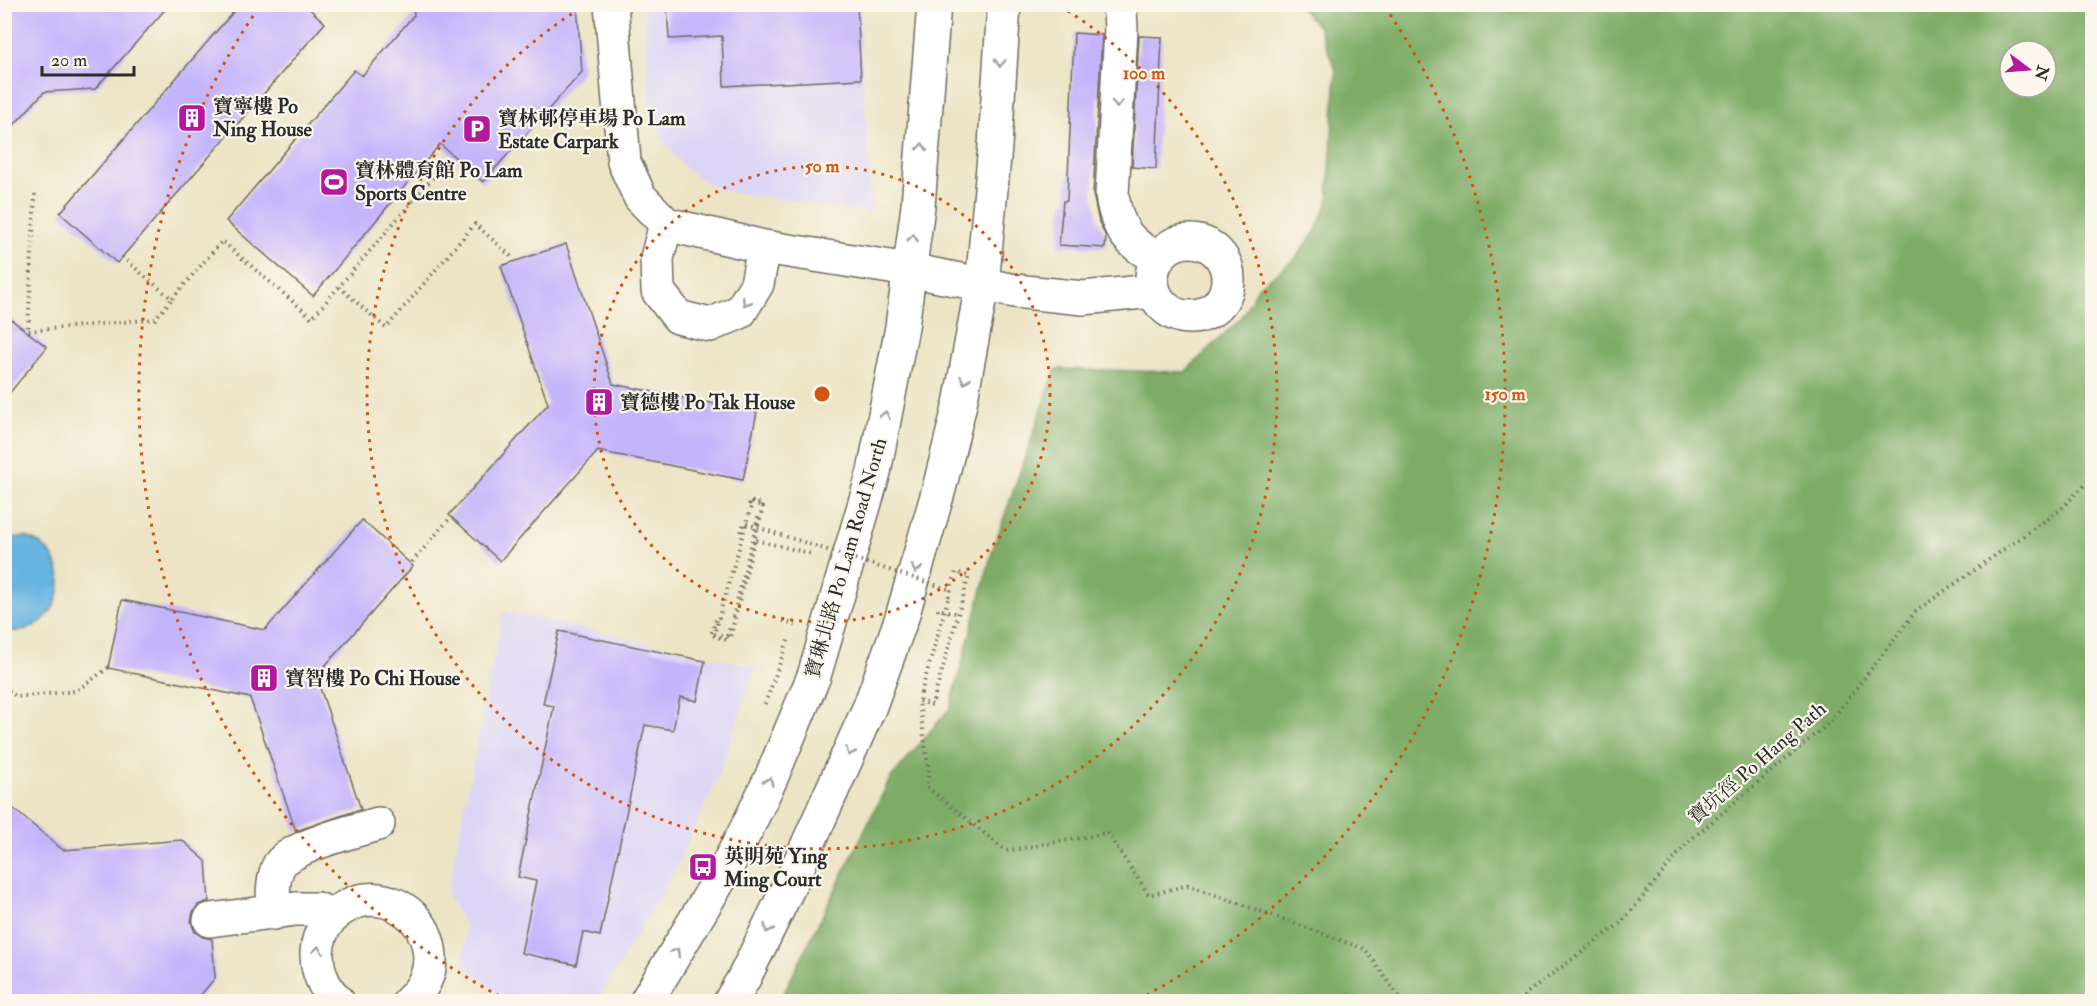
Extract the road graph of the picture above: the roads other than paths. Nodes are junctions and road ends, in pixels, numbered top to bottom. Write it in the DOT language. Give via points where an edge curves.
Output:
graph roads {
  1 [pos="610,4"];
  2 [pos="934,4"];
  3 [pos="1004,4"];
  4 [pos="1117,4"];
  5 [pos="666,224"];
  6 [pos="764,247"];
  7 [pos="1157,258"];
  8 [pos="909,270"];
  9 [pos="982,285"];
  10 [pos="1153,291"];
  11 [pos="378,824"];
  12 [pos="274,913"];
  13 [pos="334,916"];
  14 [pos="210,920"];
  15 [pos="424,997"];
  16 [pos="338,1002"];
  17 [pos="646,1002"];
  18 [pos="730,1002"];
  1 -- 5 [label="main road" via="624,162 640,197"];
  8 -- 2 [label="main road, 寶琳北路 Po Lam Road North, one-way"];
  3 -- 9 [label="main road, one-way"];
  4 -- 7 [label="main road, one-way" via="1121,28 1114,211 1129,239"];
  5 -- 6 [label="main road"];
  6 -- 5 [label="main road, one-way" via="757,284 740,312 710,325 678,317 658,291 657,258"];
  6 -- 8 [label="main road"];
  7 -- 10 [label="main road"];
  7 -- 10 [label="main road" via="1177,242 1189,240 1211,246 1226,264 1228,287 1215,308 1192,318 1168,311"];
  8 -- 9 [label="main road"];
  17 -- 8 [label="main road, 寶琳北路 Po Lam Road North, one-way" via="747,828 814,676 874,472"];
  9 -- 10 [label="main road" via="1083,298"];
  9 -- 18 [label="main road, one-way" via="960,404 902,617 870,706 791,882"];
  11 -- 12 [label="main road" via="295,851 278,865 273,885"];
  12 -- 13 [label="main road" via="317,909"];
  12 -- 14 [label="main road"];
  13 -- 15 [label="main road" via="349,905 367,900 402,907 417,919 431,953"];
  16 -- 13 [label="main road, one-way" via="327,992 316,962 322,931"];
}
